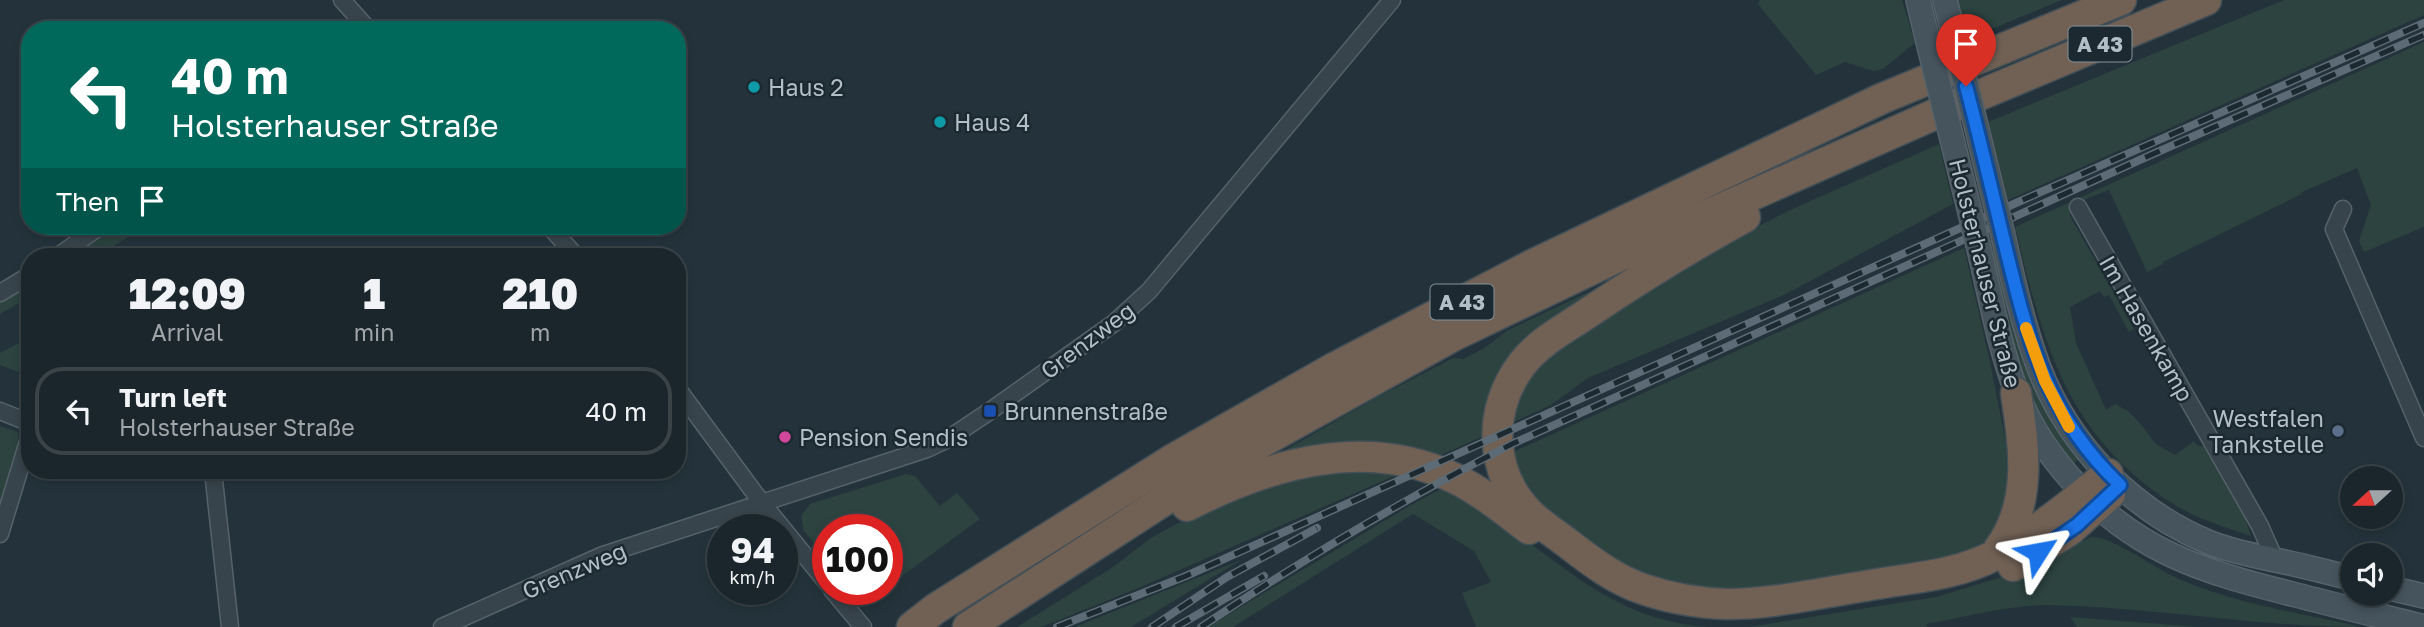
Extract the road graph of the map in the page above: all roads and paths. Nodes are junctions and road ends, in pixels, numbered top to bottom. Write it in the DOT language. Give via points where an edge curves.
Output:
graph roads {
  1 [pos="342,0"];
  2 [pos="1392,0"];
  3 [pos="1918,0"];
  4 [pos="1945,0"];
  5 [pos="2206,0"];
  6 [pos="2114,2"];
  7 [pos="361,21"];
  8 [pos="1845,154"];
  9 [pos="2078,207"];
  10 [pos="2343,209"];
  11 [pos="88,235"];
  12 [pos="557,235"];
  13 [pos="69,248"];
  14 [pos="569,248"];
  15 [pos="21,280"];
  16 [pos="0,293"];
  17 [pos="2016,393"];
  18 [pos="686,400"];
  19 [pos="0,411"];
  20 [pos="21,419"];
  21 [pos="2424,438"];
  22 [pos="21,465"];
  23 [pos="215,479"];
  24 [pos="2114,480"];
  25 [pos="2090,500"];
  26 [pos="762,503"];
  27 [pos="0,534"];
  28 [pos="1994,555"];
  29 [pos="1069,560"];
  30 [pos="2275,560"];
  31 [pos="812,564"];
  32 [pos="2340,575"];
  33 [pos="2403,591"];
  34 [pos="2424,596"];
  35 [pos="844,605"];
  36 [pos="230,627"];
  37 [pos="442,627"];
  38 [pos="863,627"];
  39 [pos="912,627"];
  40 [pos="968,627"];
  41 [pos="2424,627"];
  1 -- 7 [label="street"];
  2 -- 26 [label="street, Grenzweg" via="1149,291 1114,323 937,444"];
  3 -- 17 [label="main road, Holsterhauser Straße, bridge"];
  4 -- 24 [label="main road, Holsterhauser Straße, bridge" via="2024,321 2045,381 2070,428"];
  5 -- 8 [label="highway, A 43"];
  6 -- 39 [label="highway, A 43" via="1871,104 1532,265 1175,458"];
  8 -- 28 [label="highway" via="1792,191 1664,263 1534,351 1502,398 1496,435 1503,470 1531,515 1595,565 1642,589 1681,598 1728,604 1789,598 1962,569"];
  8 -- 29 [label="highway, A 43" via="1453,336 1208,472"];
  9 -- 30 [label="street, Im Hasenkamp"];
  10 -- 21 [label="street" via="2334,229"];
  11 -- 13 [label="street"];
  12 -- 14 [label="street"];
  15 -- 16 [label="street"];
  17 -- 25 [label="main road, Holsterhauser Straße" via="2048,451"];
  17 -- 28 [label="highway" via="2023,488 2013,526"];
  18 -- 26 [label="street"];
  19 -- 20 [label="street"];
  22 -- 27 [label="street"];
  23 -- 36 [label="street"];
  24 -- 25 [label="highway"];
  24 -- 30 [label="main road, Holsterhauser Straße" via="2164,519 2208,542"];
  25 -- 28 [label="highway"];
  25 -- 29 [label="highway" via="2077,525 2011,567 1977,578 1728,616 1683,611 1627,594 1455,479 1378,458 1329,458 1258,474"];
  25 -- 41 [label="main road, Holsterhauser Straße" via="2142,541 2189,564"];
  26 -- 31 [label="street"];
  26 -- 37 [label="street, Grenzweg" via="603,555"];
  29 -- 40 [label="highway, A 43"];
  30 -- 32 [label="main road, Holsterhauser Straße"];
  33 -- 34 [label="main road"];
  35 -- 38 [label="street"];
}
